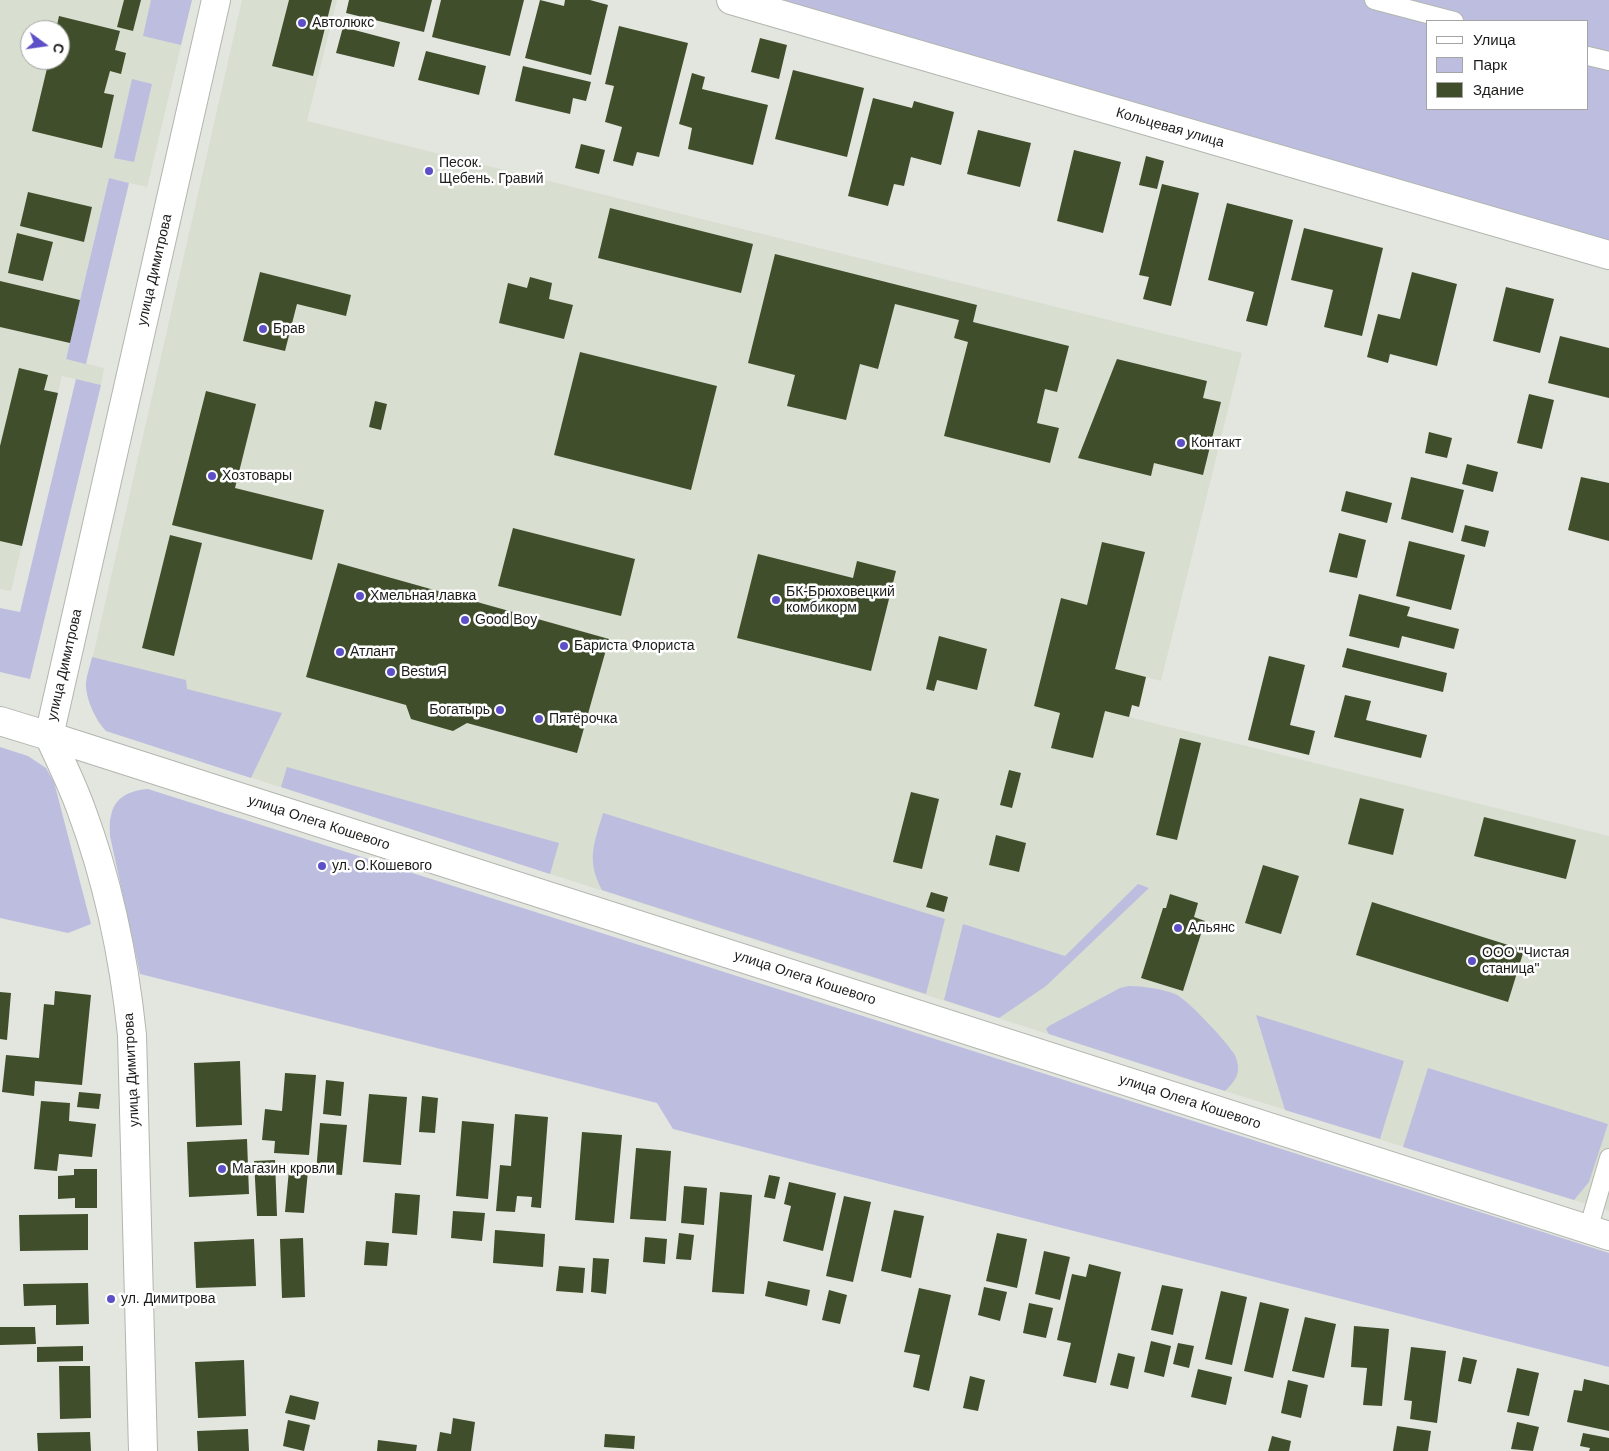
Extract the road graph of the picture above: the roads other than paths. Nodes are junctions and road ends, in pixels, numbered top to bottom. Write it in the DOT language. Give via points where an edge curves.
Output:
graph roads {
  1 [pos="216,0"];
  2 [pos="731,0"];
  3 [pos="1374,0"];
  4 [pos="1450,20"];
  5 [pos="1589,56"];
  6 [pos="1609,61"];
  7 [pos="1609,255"];
  8 [pos="0,721"];
  9 [pos="49,736"];
  10 [pos="1609,1158"];
  11 [pos="1599,1233"];
  12 [pos="143,1451"];
  1 -- 9 [label="street, улица Димитрова"];
  2 -- 7 [label="street, Кольцевая улица"];
  3 -- 4 [label="lane"];
  5 -- 6 [label="lane"];
  8 -- 9 [label="street, улица Олега Кошевого"];
  9 -- 11 [label="street, улица Олега Кошевого"];
  9 -- 12 [label="street, улица Димитрова" via="81,808 103,875 129,1002"];
  10 -- 11 [label="lane"];
}
